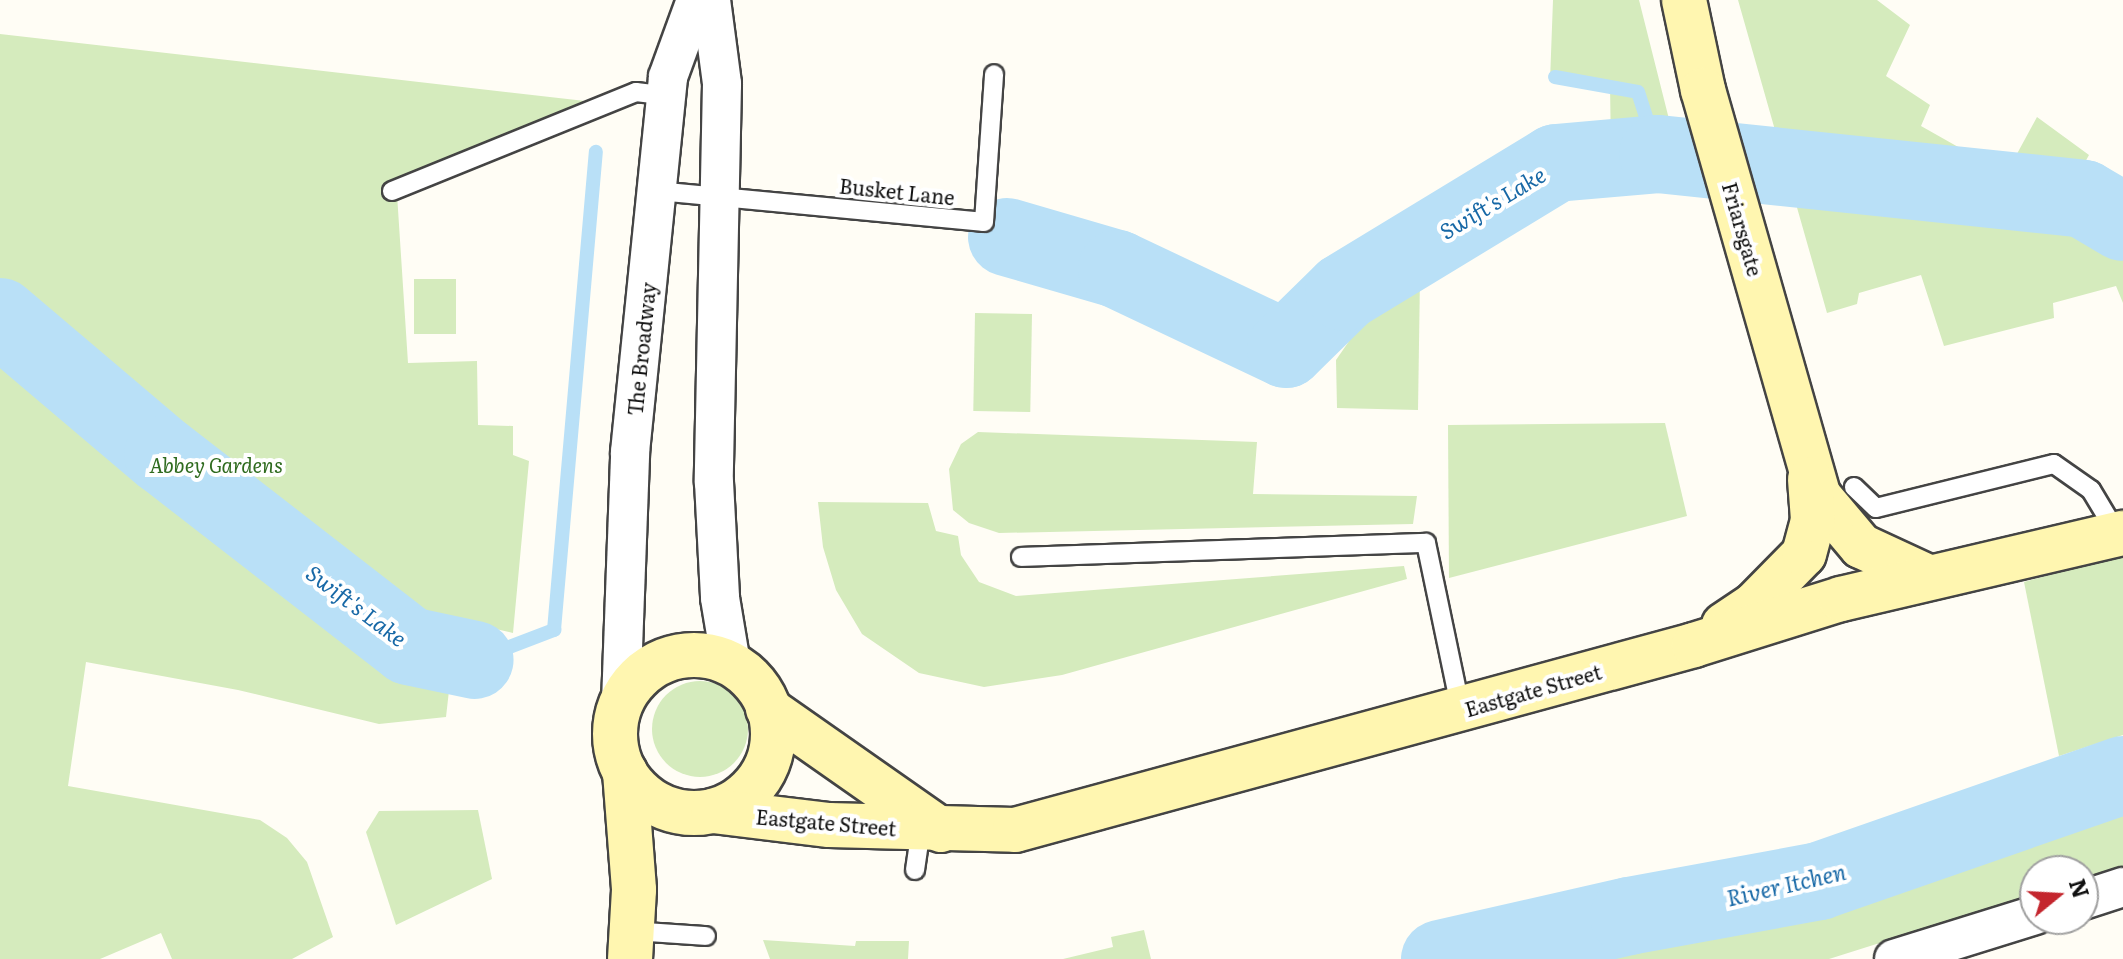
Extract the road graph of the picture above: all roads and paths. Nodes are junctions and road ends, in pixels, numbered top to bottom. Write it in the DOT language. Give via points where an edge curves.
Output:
graph roads {
  1 [pos="696,0"];
  2 [pos="711,0"];
  3 [pos="1684,0"];
  4 [pos="994,74"];
  5 [pos="667,96"];
  6 [pos="392,191"];
  7 [pos="657,191"];
  8 [pos="719,196"];
  9 [pos="1808,457"];
  10 [pos="1854,487"];
  11 [pos="2120,534"];
  12 [pos="1021,557"];
  13 [pos="1926,576"];
  14 [pos="1694,645"];
  15 [pos="731,664"];
  16 [pos="621,703"];
  17 [pos="768,709"];
  18 [pos="1461,710"];
  19 [pos="625,772"];
  20 [pos="667,809"];
  21 [pos="713,811"];
  22 [pos="926,843"];
  23 [pos="2123,887"];
  24 [pos="2099,895"];
  25 [pos="2019,920"];
  26 [pos="632,927"];
  27 [pos="706,936"];
  28 [pos="1894,959"];
  1 -- 5 [label="street, The Broadway" via="668,77"];
  2 -- 8 [label="street" via="722,84"];
  3 -- 9 [label="main road, Friarsgate" via="1703,90"];
  4 -- 8 [label="lane, Busket Lane" via="984,222"];
  5 -- 6 [label="lane" via="636,92"];
  5 -- 7 [label="street, The Broadway"];
  7 -- 8 [label="lane, Busket Lane"];
  7 -- 16 [label="street, The Broadway" via="630,452"];
  8 -- 15 [label="street" via="714,454 720,598"];
  9 -- 13 [label="main road, Friarsgate" via="1818,495 1842,528 1861,546"];
  9 -- 14 [label="main road, Friarsgate" via="1813,520 1804,554 1754,605"];
  10 -- 11 [label="lane" via="1876,508 2054,464 2091,490"];
  11 -- 13 [label="main road, Eastgate Street"];
  12 -- 18 [label="lane" via="1426,543"];
  13 -- 14 [label="main road, Eastgate Street"];
  14 -- 18 [label="main road, Eastgate Street"];
  15 -- 16 [label="main road" via="690,655 662,661 635,681"];
  15 -- 17 [label="main road" via="751,680"];
  16 -- 19 [label="main road" via="615,735"];
  17 -- 21 [label="main road" via="773,739 766,767 750,790"];
  17 -- 22 [label="main road, Eastgate Street"];
  18 -- 22 [label="main road, Eastgate Street" via="1015,830"];
  19 -- 20 [label="main road" via="638,790"];
  19 -- 26 [label="main road"];
  20 -- 21 [label="main road"];
  20 -- 26 [label="main road"];
  21 -- 22 [label="main road, Eastgate Street"];
  23 -- 24 [label="street"];
  25 -- 28 [label="street"];
  26 -- 27 [label="lane"];
}
